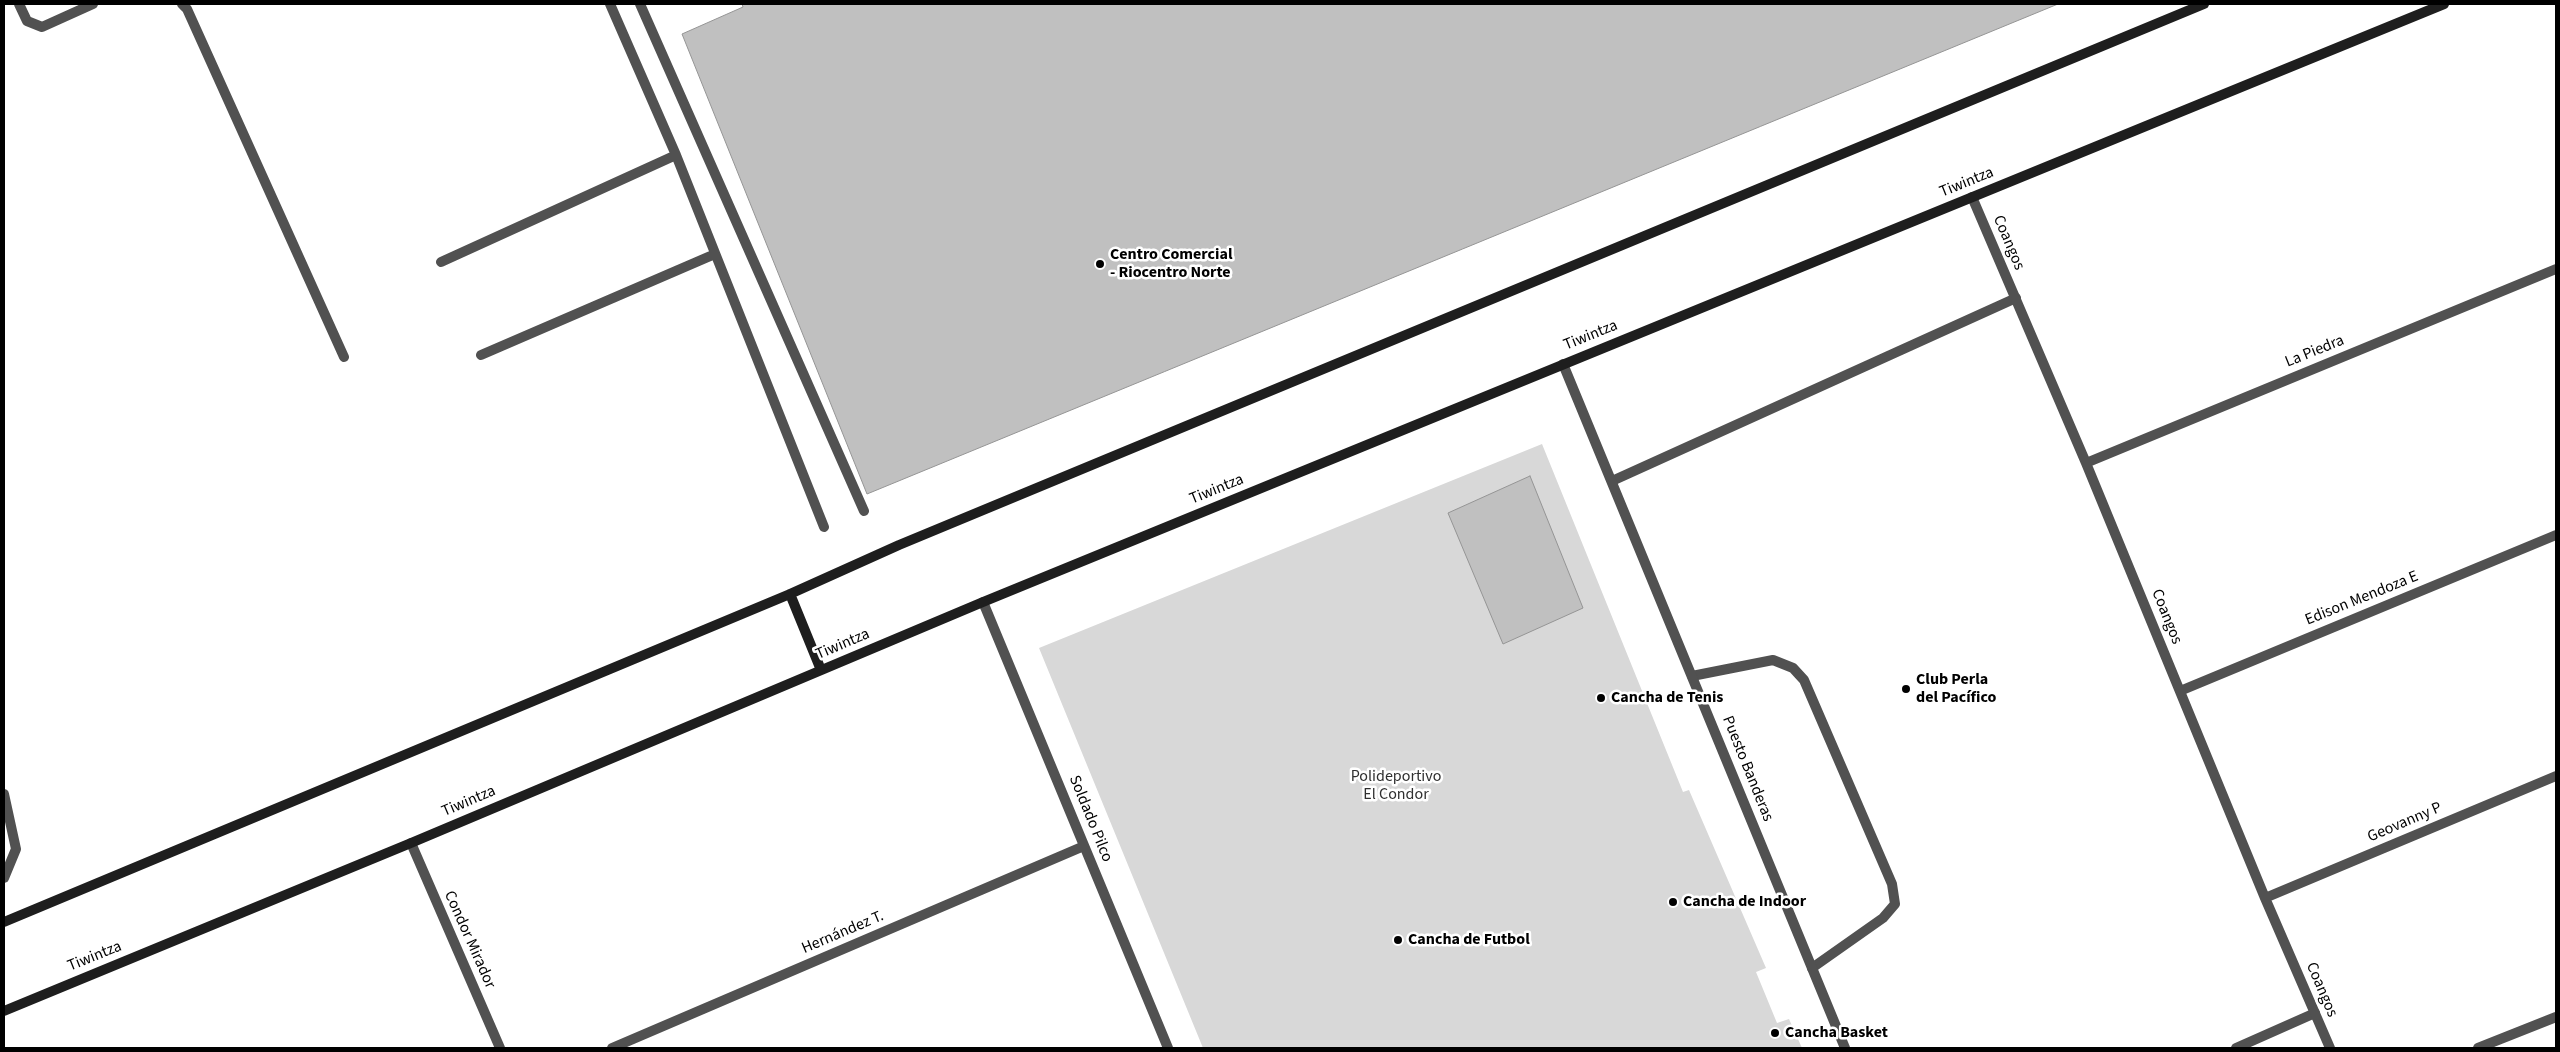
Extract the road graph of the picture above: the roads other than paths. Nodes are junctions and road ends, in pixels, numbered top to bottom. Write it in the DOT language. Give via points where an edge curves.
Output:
graph roads {
  1 [pos="19,4"];
  2 [pos="93,4"];
  3 [pos="182,4"];
  4 [pos="610,4"];
  5 [pos="640,4"];
  6 [pos="2204,4"];
  7 [pos="2444,4"];
  8 [pos="676,155"];
  9 [pos="1972,198"];
  10 [pos="715,254"];
  11 [pos="441,262"];
  12 [pos="2556,269"];
  13 [pos="2016,298"];
  14 [pos="481,354"];
  15 [pos="344,357"];
  16 [pos="1563,364"];
  17 [pos="2086,463"];
  18 [pos="1612,481"];
  19 [pos="864,511"];
  20 [pos="824,527"];
  21 [pos="2556,535"];
  22 [pos="790,594"];
  23 [pos="983,602"];
  24 [pos="820,670"];
  25 [pos="1692,676"];
  26 [pos="2180,690"];
  27 [pos="2556,776"];
  28 [pos="4,794"];
  29 [pos="411,843"];
  30 [pos="1084,846"];
  31 [pos="4,878"];
  32 [pos="2265,898"];
  33 [pos="4,922"];
  34 [pos="1812,968"];
  35 [pos="4,1011"];
  36 [pos="2315,1014"];
  37 [pos="2556,1017"];
  38 [pos="500,1048"];
  39 [pos="612,1048"];
  40 [pos="1168,1048"];
  41 [pos="1845,1048"];
  42 [pos="2236,1048"];
  43 [pos="2330,1048"];
  44 [pos="2478,1048"];
  1 -- 2 [label="street" via="27,21 42,26"];
  3 -- 15 [label="street"];
  4 -- 8 [label="street"];
  5 -- 19 [label="street"];
  6 -- 22 [label="street" via="909,541"];
  7 -- 9 [label="street, Tiwintza"];
  8 -- 10 [label="street"];
  8 -- 11 [label="street"];
  9 -- 13 [label="street, Coangos"];
  9 -- 16 [label="street, Tiwintza"];
  10 -- 14 [label="street"];
  10 -- 20 [label="street"];
  12 -- 17 [label="street, La Piedra"];
  13 -- 17 [label="street, Coangos"];
  13 -- 18 [label="street"];
  16 -- 18 [label="street, Puesto Banderas"];
  16 -- 23 [label="street, Tiwintza"];
  17 -- 26 [label="street, Coangos"];
  18 -- 25 [label="street, Puesto Banderas"];
  21 -- 26 [label="street, Edison Mendoza E"];
  22 -- 24 [label="street"];
  22 -- 33 [label="street"];
  23 -- 24 [label="street, Tiwintza"];
  23 -- 30 [label="street, Soldado Pilco"];
  24 -- 29 [label="street, Tiwintza"];
  25 -- 34 [label="street, Puesto Banderas"];
  25 -- 34 [label="street" via="1773,660 1793,668 1804,680 1892,884 1895,904 1883,918"];
  26 -- 32 [label="street, Coangos"];
  27 -- 32 [label="street, Geovanny P"];
  28 -- 31 [label="street" via="16,848"];
  29 -- 35 [label="street, Tiwintza"];
  29 -- 38 [label="street, Condor Mirador"];
  30 -- 39 [label="street, Hernández T."];
  30 -- 40 [label="street, Soldado Pilco"];
  32 -- 36 [label="street, Coangos"];
  34 -- 41 [label="street, Puesto Banderas"];
  36 -- 42 [label="street"];
  36 -- 43 [label="street, Coangos"];
  37 -- 44 [label="street"];
}
